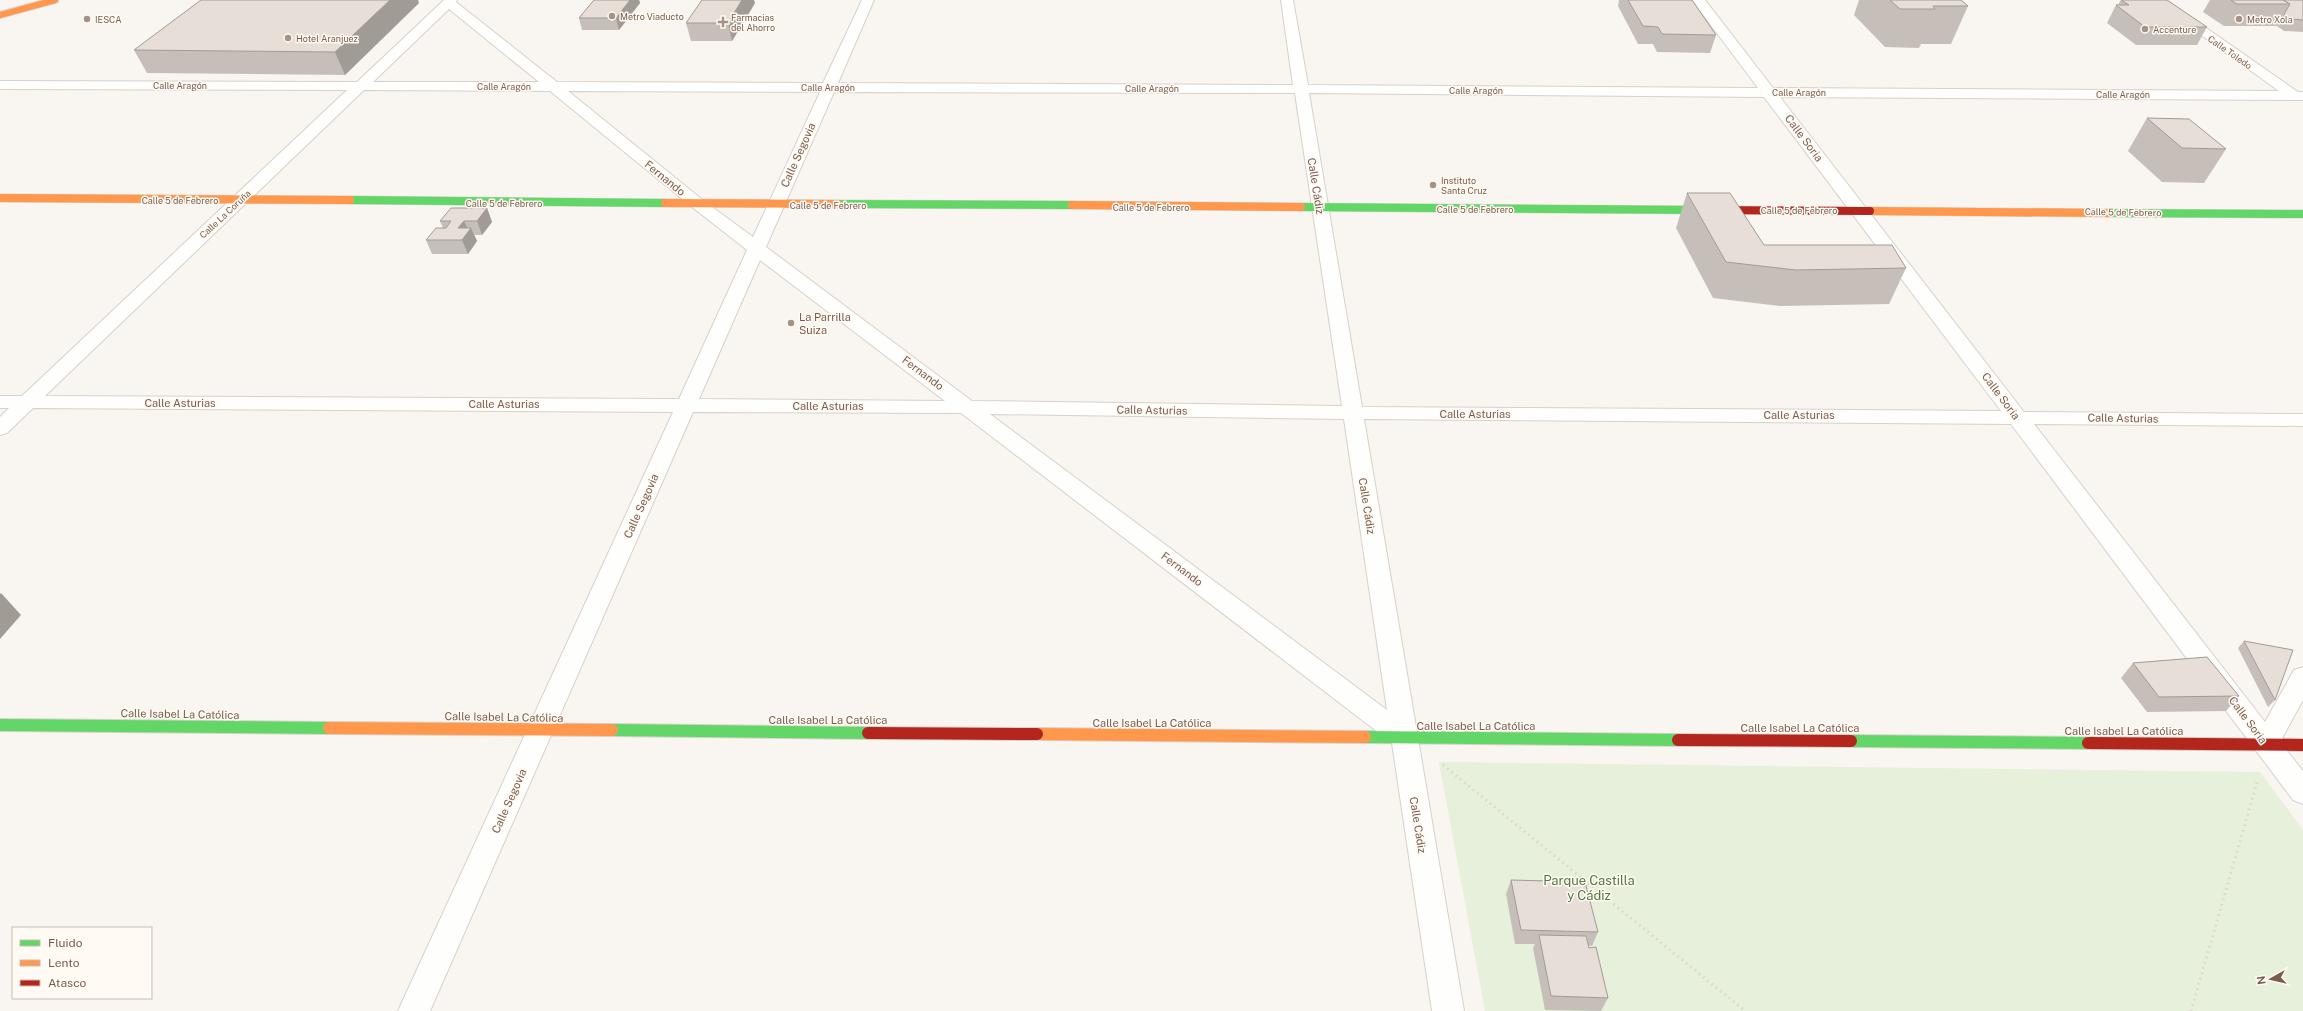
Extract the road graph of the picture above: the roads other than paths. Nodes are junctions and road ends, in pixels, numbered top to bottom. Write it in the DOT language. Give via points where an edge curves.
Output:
graph roads {
  1 [pos="55,0"];
  2 [pos="868,0"];
  3 [pos="1287,0"];
  4 [pos="1698,0"];
  5 [pos="2158,0"];
  6 [pos="450,1"];
  7 [pos="0,15"];
  8 [pos="0,85"];
  9 [pos="361,85"];
  10 [pos="550,86"];
  11 [pos="829,87"];
  12 [pos="1301,89"];
  13 [pos="1769,92"];
  14 [pos="2300,98"];
  15 [pos="0,198"];
  16 [pos="239,200"];
  17 [pos="698,204"];
  18 [pos="776,204"];
  19 [pos="1320,208"];
  20 [pos="1858,210"];
  21 [pos="2303,214"];
  22 [pos="757,248"];
  23 [pos="0,402"];
  24 [pos="27,402"];
  25 [pos="686,405"];
  26 [pos="968,407"];
  27 [pos="1352,413"];
  28 [pos="2016,417"];
  29 [pos="2303,420"];
  30 [pos="0,428"];
  31 [pos="2303,677"];
  32 [pos="0,725"];
  33 [pos="541,730"];
  34 [pos="1404,737"];
  35 [pos="2266,744"];
  36 [pos="2303,744"];
  37 [pos="2303,792"];
  38 [pos="414,1011"];
  39 [pos="1448,1011"];
  1 -- 7 [label="main road"];
  2 -- 11 [label="street, Calle Segovia"];
  3 -- 12 [label="street, Calle Cádiz"];
  4 -- 13 [label="street, Calle Soria"];
  5 -- 14 [label="street, Calle Toledo"];
  6 -- 9 [label="street, Calle La Coruña"];
  6 -- 10 [label="street, Fernando"];
  8 -- 9 [label="street, Calle Aragón"];
  9 -- 10 [label="street, Calle Aragón"];
  9 -- 16 [label="street, Calle La Coruña"];
  10 -- 11 [label="street, Calle Aragón"];
  10 -- 17 [label="street, Fernando"];
  11 -- 12 [label="street, Calle Aragón"];
  11 -- 18 [label="street, Calle Segovia"];
  12 -- 13 [label="street, Calle Aragón"];
  12 -- 19 [label="street, Calle Cádiz"];
  13 -- 14 [label="street, Calle Aragón"];
  13 -- 20 [label="street, Calle Soria"];
  15 -- 16 [label="main road, Calle 5 de Febrero"];
  16 -- 17 [label="main road, Calle 5 de Febrero"];
  16 -- 24 [label="street, Calle La Coruña"];
  17 -- 18 [label="main road, Calle 5 de Febrero"];
  17 -- 22 [label="street, Fernando"];
  18 -- 19 [label="main road, Calle 5 de Febrero"];
  18 -- 22 [label="street, Calle Segovia"];
  19 -- 20 [label="main road, Calle 5 de Febrero"];
  19 -- 27 [label="street, Calle Cádiz"];
  20 -- 21 [label="main road, Calle 5 de Febrero"];
  20 -- 28 [label="street, Calle Soria"];
  22 -- 25 [label="street, Calle Segovia"];
  22 -- 26 [label="street, Fernando"];
  23 -- 24 [label="street, Calle Asturias"];
  24 -- 25 [label="street, Calle Asturias"];
  24 -- 30 [label="street, Calle La Coruña"];
  25 -- 26 [label="street, Calle Asturias"];
  25 -- 33 [label="street, Calle Segovia"];
  26 -- 27 [label="street, Calle Asturias"];
  26 -- 34 [label="street, Fernando"];
  27 -- 28 [label="street, Calle Asturias"];
  27 -- 34 [label="street, Calle Cádiz"];
  28 -- 29 [label="street, Calle Asturias"];
  28 -- 35 [label="street, Calle Soria"];
  31 -- 35 [label="street"];
  32 -- 33 [label="main road, Calle Isabel La Católica"];
  33 -- 34 [label="main road, Calle Isabel La Católica"];
  33 -- 38 [label="street, Calle Segovia"];
  34 -- 35 [label="main road, Calle Isabel La Católica"];
  34 -- 39 [label="street, Calle Cádiz"];
  35 -- 36 [label="main road, Calle Isabel La Católica"];
  35 -- 37 [label="street, Calle Soria"];
}
